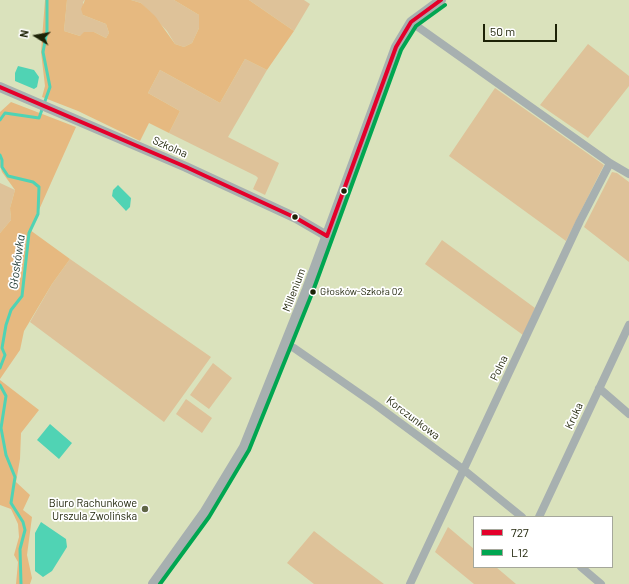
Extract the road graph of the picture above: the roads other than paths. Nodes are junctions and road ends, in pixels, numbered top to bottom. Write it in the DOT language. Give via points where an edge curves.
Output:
graph roads {
  1 [pos="440,0"];
  2 [pos="411,22"];
  3 [pos="0,87"];
  4 [pos="610,164"];
  5 [pos="629,174"];
  6 [pos="326,236"];
  7 [pos="629,325"];
  8 [pos="286,345"];
  9 [pos="599,388"];
  10 [pos="629,414"];
  11 [pos="464,470"];
  12 [pos="521,516"];
  13 [pos="539,516"];
  14 [pos="582,568"];
  15 [pos="153,584"];
  16 [pos="410,584"];
  17 [pos="601,584"];
  1 -- 2 [label="street, Millenium"];
  2 -- 4 [label="street"];
  2 -- 6 [label="street, Millenium" via="396,47"];
  3 -- 6 [label="street, Szkolna" via="269,205"];
  4 -- 5 [label="street"];
  4 -- 11 [label="street, Polna" via="577,228"];
  6 -- 8 [label="street, Millenium"];
  7 -- 9 [label="street, Kruka"];
  8 -- 11 [label="street, Korczunkowa" via="376,404"];
  8 -- 15 [label="street, Millenium" via="255,423 236,462 204,513"];
  9 -- 10 [label="street"];
  9 -- 13 [label="street, Kruka"];
  11 -- 12 [label="street, Korczunkowa"];
  11 -- 16 [label="street, Polna"];
  14 -- 17 [label="street"];
}
